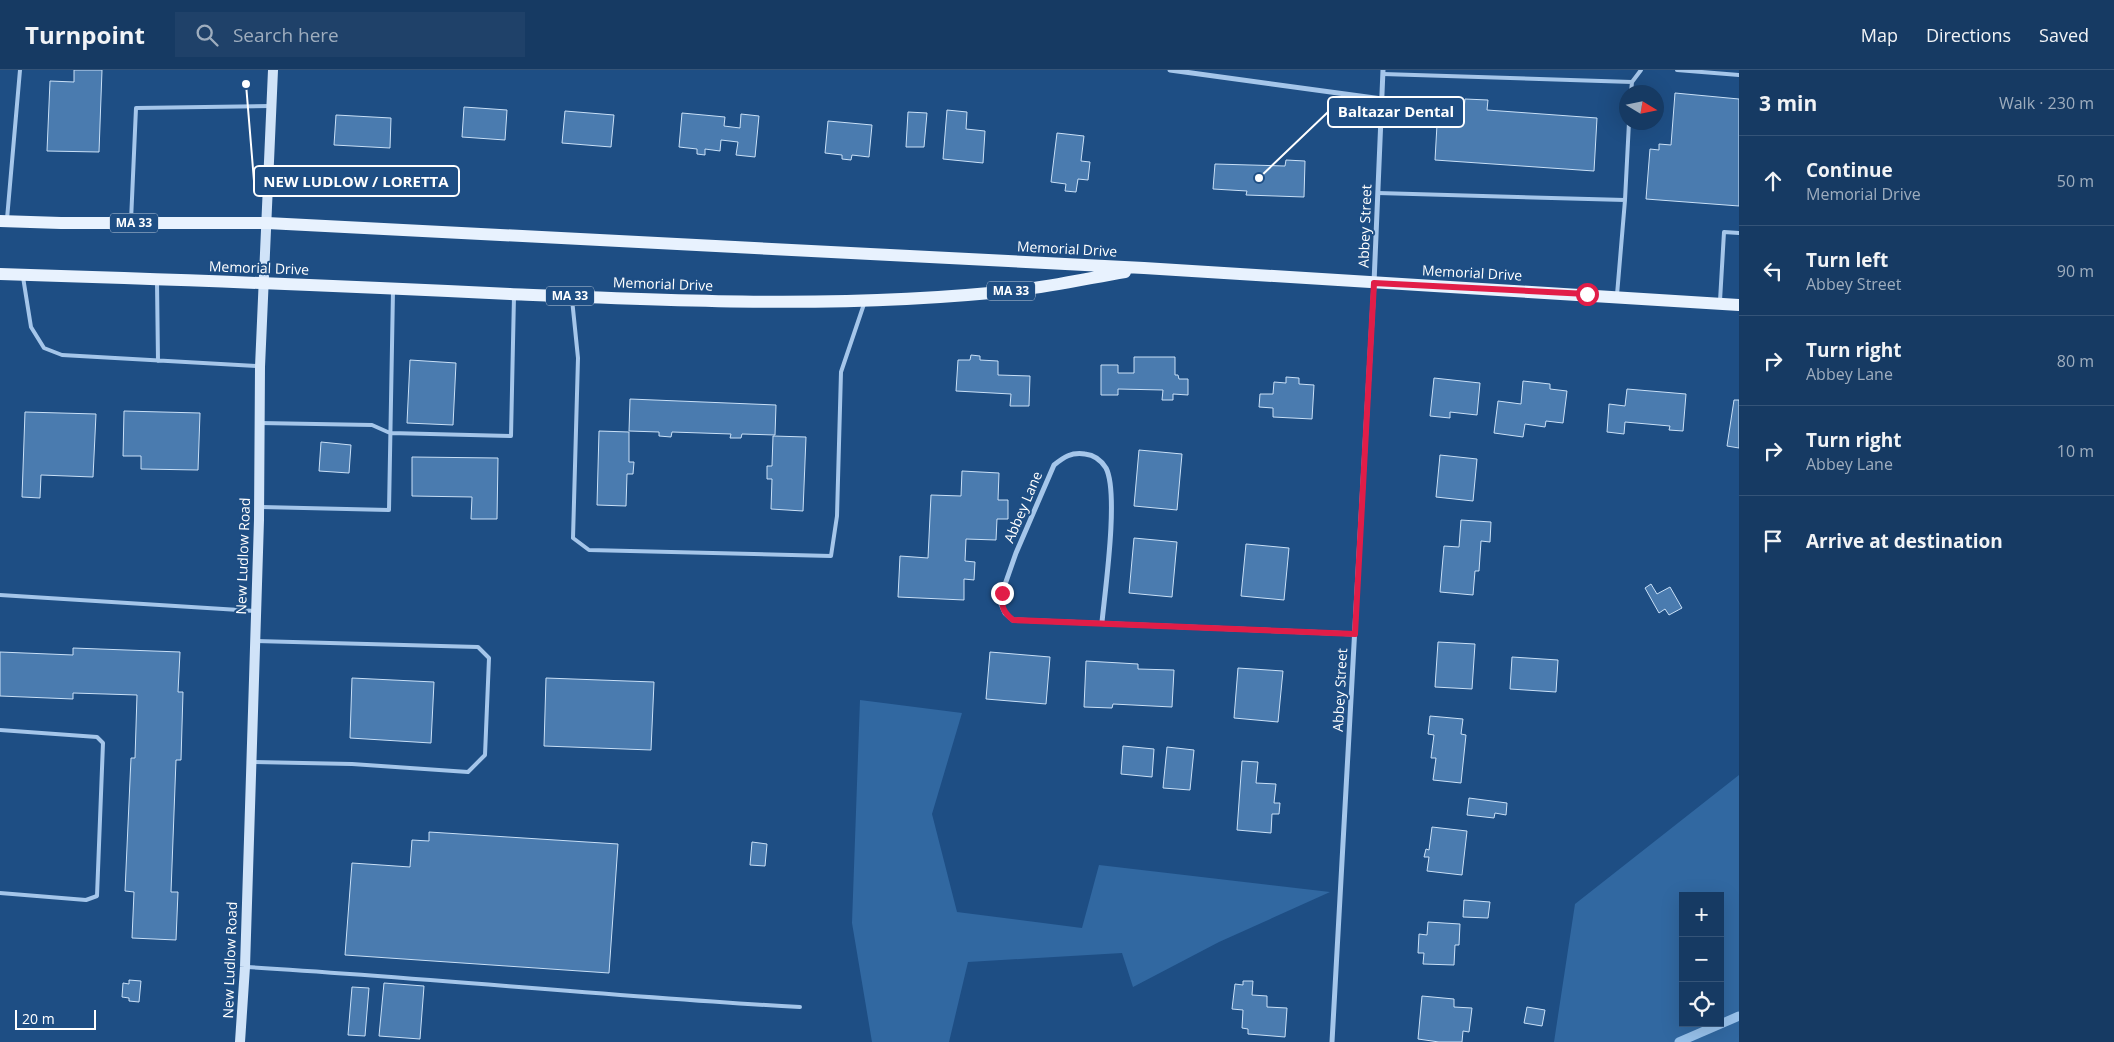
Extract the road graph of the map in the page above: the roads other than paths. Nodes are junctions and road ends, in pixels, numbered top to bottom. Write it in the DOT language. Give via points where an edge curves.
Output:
graph roads {
  1 [pos="20,70"];
  2 [pos="272,70"];
  3 [pos="1170,70"];
  4 [pos="1641,70"];
  5 [pos="1677,70"];
  6 [pos="1383,72"];
  7 [pos="1739,75"];
  8 [pos="1632,82"];
  9 [pos="1632,85"];
  10 [pos="1382,98"];
  11 [pos="271,106"];
  12 [pos="1629,130"];
  13 [pos="1378,194"];
  14 [pos="1625,200"];
  15 [pos="4,221"];
  16 [pos="131,223"];
  17 [pos="267,223"];
  18 [pos="1739,233"];
  19 [pos="1144,268"];
  20 [pos="0,274"];
  21 [pos="22,275"];
  22 [pos="157,279"];
  23 [pos="263,282"];
  24 [pos="1374,283"];
  25 [pos="393,288"];
  26 [pos="514,294"];
  27 [pos="572,296"];
  28 [pos="1617,296"];
  29 [pos="865,300"];
  30 [pos="1720,303"];
  31 [pos="1739,305"];
  32 [pos="158,361"];
  33 [pos="260,367"];
  34 [pos="260,423"];
  35 [pos="390,433"];
  36 [pos="259,507"];
  37 [pos="0,595"];
  38 [pos="255,611"];
  39 [pos="1102,622"];
  40 [pos="1355,634"];
  41 [pos="254,641"];
  42 [pos="0,730"];
  43 [pos="250,762"];
  44 [pos="0,893"];
  45 [pos="245,967"];
  46 [pos="800,1007"];
  47 [pos="240,1042"];
  48 [pos="1332,1042"];
  1 -- 15 [label="lane"];
  2 -- 11 [label="main road, New Ludlow Road"];
  3 -- 10 [label="street"];
  4 -- 8 [label="lane"];
  5 -- 7 [label="lane"];
  6 -- 8 [label="lane"];
  6 -- 10 [label="street, Abbey Street"];
  8 -- 9 [label="lane"];
  10 -- 13 [label="street, Abbey Street"];
  11 -- 16 [label="lane" via="136,108"];
  11 -- 17 [label="main road, New Ludlow Road"];
  12 -- 14 [label="lane"];
  13 -- 14 [label="lane"];
  13 -- 24 [label="street, Abbey Street"];
  14 -- 28 [label="lane"];
  15 -- 16 [label="main road, Memorial Drive / MA 33"];
  16 -- 17 [label="main road, Memorial Drive / MA 33"];
  17 -- 19 [label="main road, Memorial Drive / MA 33"];
  17 -- 23 [label="main road, New Ludlow Road"];
  18 -- 30 [label="lane" via="1724,232"];
  19 -- 24 [label="main road, Memorial Drive / MA 33"];
  19 -- 29 [label="main road, Memorial Drive / MA 33" via="1022,290 939,298"];
  20 -- 21 [label="main road, Memorial Drive / MA 33"];
  21 -- 22 [label="main road, Memorial Drive / MA 33"];
  21 -- 32 [label="lane" via="31,327 44,348 62,355"];
  22 -- 23 [label="main road, Memorial Drive / MA 33"];
  22 -- 32 [label="lane"];
  23 -- 25 [label="main road, Memorial Drive / MA 33"];
  23 -- 33 [label="main road, New Ludlow Road"];
  24 -- 28 [label="main road, Memorial Drive / MA 33"];
  24 -- 40 [label="street, Abbey Street"];
  25 -- 26 [label="main road, Memorial Drive / MA 33"];
  25 -- 35 [label="lane"];
  26 -- 27 [label="main road, Memorial Drive / MA 33"];
  26 -- 35 [label="lane" via="511,436"];
  27 -- 29 [label="main road, Memorial Drive / MA 33" via="683,301"];
  27 -- 29 [label="lane" via="578,358 574,538 589,550 832,556 837,516 841,372"];
  28 -- 30 [label="main road, Memorial Drive / MA 33"];
  30 -- 31 [label="main road, Memorial Drive / MA 33"];
  32 -- 33 [label="lane"];
  33 -- 34 [label="main road, New Ludlow Road"];
  34 -- 35 [label="lane" via="372,425"];
  34 -- 36 [label="main road, New Ludlow Road"];
  35 -- 36 [label="lane" via="389,510"];
  36 -- 38 [label="main road, New Ludlow Road"];
  37 -- 38 [label="lane"];
  38 -- 41 [label="main road, New Ludlow Road"];
  39 -- 39 [label="street, Abbey Lane" via="1111,521 1110,488 1107,470 1100,460 1077,452 1054,465 1016,553 1001,604 1013,620"];
  39 -- 40 [label="street, Abbey Lane"];
  40 -- 48 [label="street, Abbey Street"];
  41 -- 43 [label="main road, New Ludlow Road"];
  41 -- 43 [label="lane" via="478,647 489,658 486,755 468,772 352,764"];
  42 -- 44 [label="lane" via="98,737 103,743 98,896 86,900"];
  43 -- 45 [label="main road, New Ludlow Road"];
  45 -- 46 [label="lane" via="354,973 653,999"];
  45 -- 47 [label="main road, New Ludlow Road"];
}
